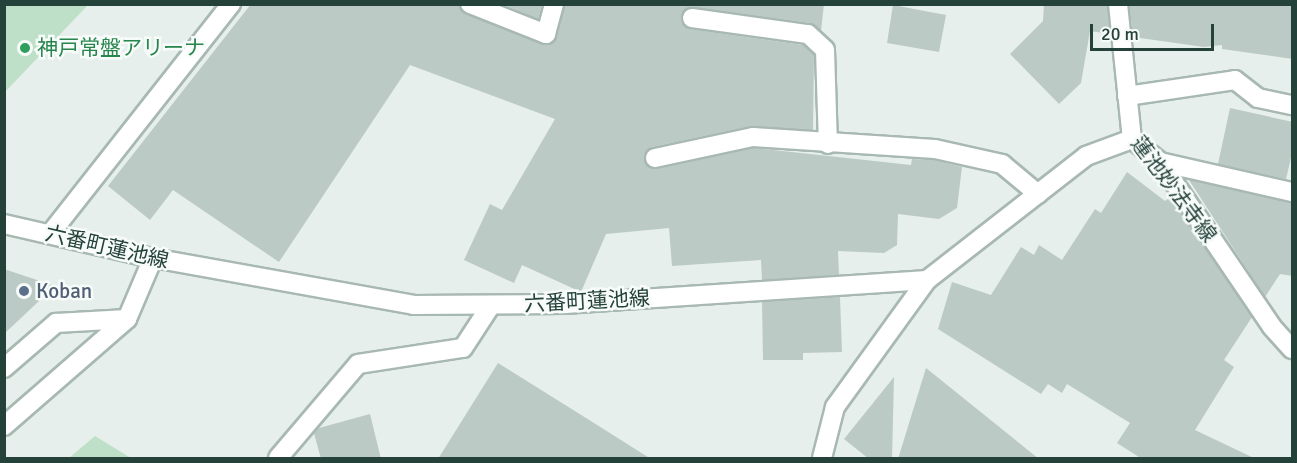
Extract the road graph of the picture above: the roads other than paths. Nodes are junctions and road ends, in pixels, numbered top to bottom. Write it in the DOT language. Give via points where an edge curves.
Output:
graph roads {
  1 [pos="231,4"];
  2 [pos="470,4"];
  3 [pos="554,4"];
  4 [pos="1118,4"];
  5 [pos="692,18"];
  6 [pos="1127,96"];
  7 [pos="1293,105"];
  8 [pos="1132,140"];
  9 [pos="828,144"];
  10 [pos="655,158"];
  11 [pos="1160,162"];
  12 [pos="1293,192"];
  13 [pos="1038,194"];
  14 [pos="4,224"];
  15 [pos="50,234"];
  16 [pos="153,258"];
  17 [pos="927,280"];
  18 [pos="491,305"];
  19 [pos="127,320"];
  20 [pos="1293,349"];
  21 [pos="4,368"];
  22 [pos="4,426"];
  23 [pos="278,459"];
  24 [pos="822,459"];
  1 -- 15 [label="street"];
  2 -- 3 [label="street" via="546,34"];
  4 -- 6 [label="street, 蓮池妙法寺線"];
  5 -- 9 [label="street" via="808,34 825,50"];
  6 -- 7 [label="street" via="1235,80 1258,98"];
  6 -- 8 [label="street, 蓮池妙法寺線"];
  8 -- 11 [label="street, 蓮池妙法寺線"];
  8 -- 13 [label="street" via="1086,156"];
  9 -- 10 [label="street" via="753,137"];
  9 -- 13 [label="street" via="935,149 1002,164"];
  11 -- 12 [label="street"];
  11 -- 20 [label="street, 蓮池妙法寺線" via="1272,327"];
  13 -- 17 [label="street"];
  14 -- 15 [label="street, 六番町蓮池線"];
  15 -- 16 [label="street, 六番町蓮池線"];
  16 -- 18 [label="street, 六番町蓮池線" via="414,305"];
  16 -- 19 [label="street"];
  17 -- 18 [label="street, 六番町蓮池線" via="564,304"];
  17 -- 24 [label="street" via="835,407"];
  18 -- 23 [label="street" via="463,348 358,364"];
  19 -- 21 [label="street" via="56,323"];
  19 -- 22 [label="street"];
}
